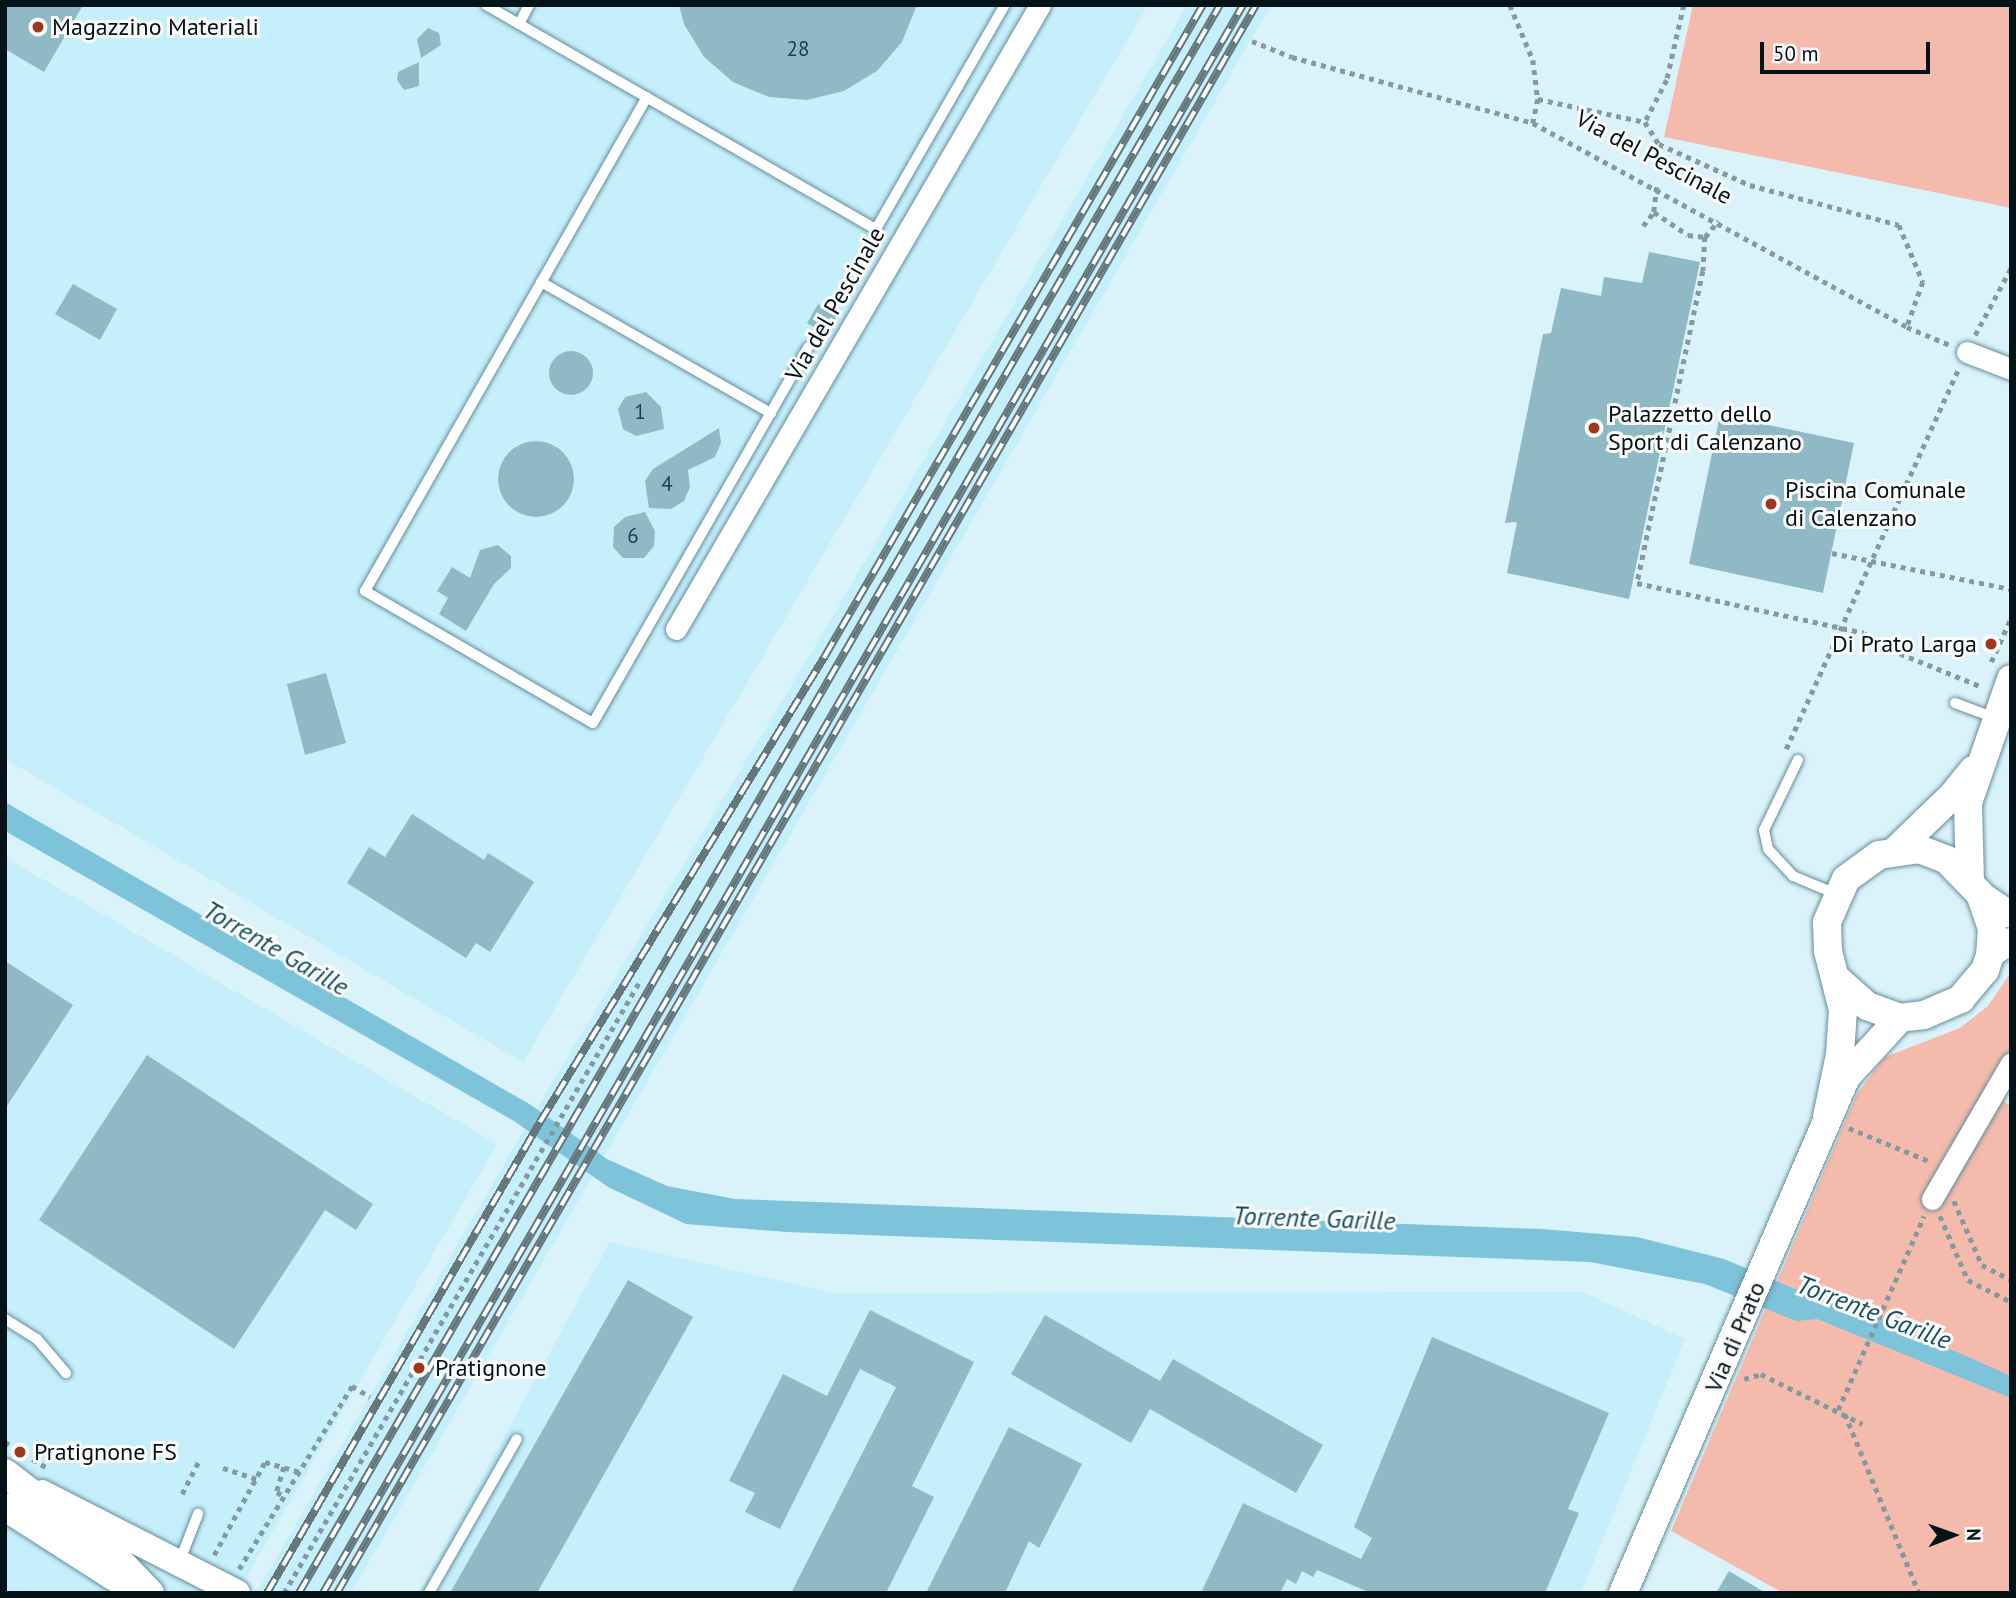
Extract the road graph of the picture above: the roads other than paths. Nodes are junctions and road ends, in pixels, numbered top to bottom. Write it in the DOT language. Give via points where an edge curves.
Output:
graph roads {
  1 [pos="486,5"];
  2 [pos="529,5"];
  3 [pos="1005,5"];
  4 [pos="1040,5"];
  5 [pos="519,24"];
  6 [pos="647,97"];
  7 [pos="541,282"];
  8 [pos="808,347"];
  9 [pos="1967,352"];
  10 [pos="2011,369"];
  11 [pos="771,413"];
  12 [pos="676,629"];
  13 [pos="1995,674"];
  14 [pos="1955,703"];
  15 [pos="1994,718"];
  16 [pos="1798,760"];
  17 [pos="1979,761"];
  18 [pos="1895,851"];
  19 [pos="1975,888"];
  20 [pos="1836,894"];
  21 [pos="2011,915"];
  22 [pos="2001,948"];
  23 [pos="1838,980"];
  24 [pos="1900,1017"];
  25 [pos="2011,1063"];
  26 [pos="1832,1120"];
  27 [pos="1932,1199"];
  28 [pos="5,1319"];
  29 [pos="66,1373"];
  30 [pos="517,1439"];
  31 [pos="12,1477"];
  32 [pos="5,1507"];
  33 [pos="198,1514"];
  34 [pos="1641,1558"];
  35 [pos="179,1563"];
  36 [pos="237,1583"];
  37 [pos="149,1593"];
  38 [pos="429,1593"];
  39 [pos="1623,1593"];
  40 [pos="1630,1593"];
  1 -- 5 [label="lane"];
  2 -- 5 [label="lane"];
  3 -- 6 [label="lane" via="876,229"];
  4 -- 12 [label="street, Via del Pescinale"];
  5 -- 6 [label="lane"];
  6 -- 7 [label="lane"];
  7 -- 11 [label="lane"];
  7 -- 11 [label="lane" via="365,591 593,723"];
  8 -- 11 [label="lane"];
  9 -- 10 [label="street"];
  13 -- 15 [label="main road, Via di Prato"];
  14 -- 15 [label="lane"];
  15 -- 17 [label="main road, Via di Prato"];
  16 -- 20 [label="lane" via="1764,830 1768,849 1793,876"];
  17 -- 18 [label="main road, Via di Prato" via="1953,795"];
  17 -- 19 [label="main road, Via di Prato" via="1967,813"];
  18 -- 19 [label="main road, Via di Prato" via="1932,853 1960,869"];
  18 -- 20 [label="main road, Via di Prato" via="1860,865"];
  19 -- 21 [label="street"];
  19 -- 22 [label="main road, Via di Prato"];
  20 -- 23 [label="main road, Via di Prato" via="1826,935"];
  22 -- 24 [label="main road, Via di Prato" via="1961,999 1924,1016"];
  23 -- 24 [label="main road, Via di Prato" via="1867,1006"];
  23 -- 26 [label="main road, Via di Prato" via="1843,1032"];
  24 -- 26 [label="main road, Via di Prato" via="1846,1077"];
  25 -- 27 [label="street"];
  26 -- 34 [label="main road, Via di Prato" via="1785,1218 1729,1383"];
  28 -- 29 [label="lane" via="37,1339"];
  30 -- 38 [label="lane"];
  31 -- 35 [label="street"];
  31 -- 37 [label="main road" via="120,1562"];
  32 -- 37 [label="main road" via="114,1579"];
  33 -- 35 [label="lane"];
  34 -- 39 [label="main road, Via di Prato"];
  34 -- 40 [label="main road, Via di Prato"];
  35 -- 36 [label="street"];
}
